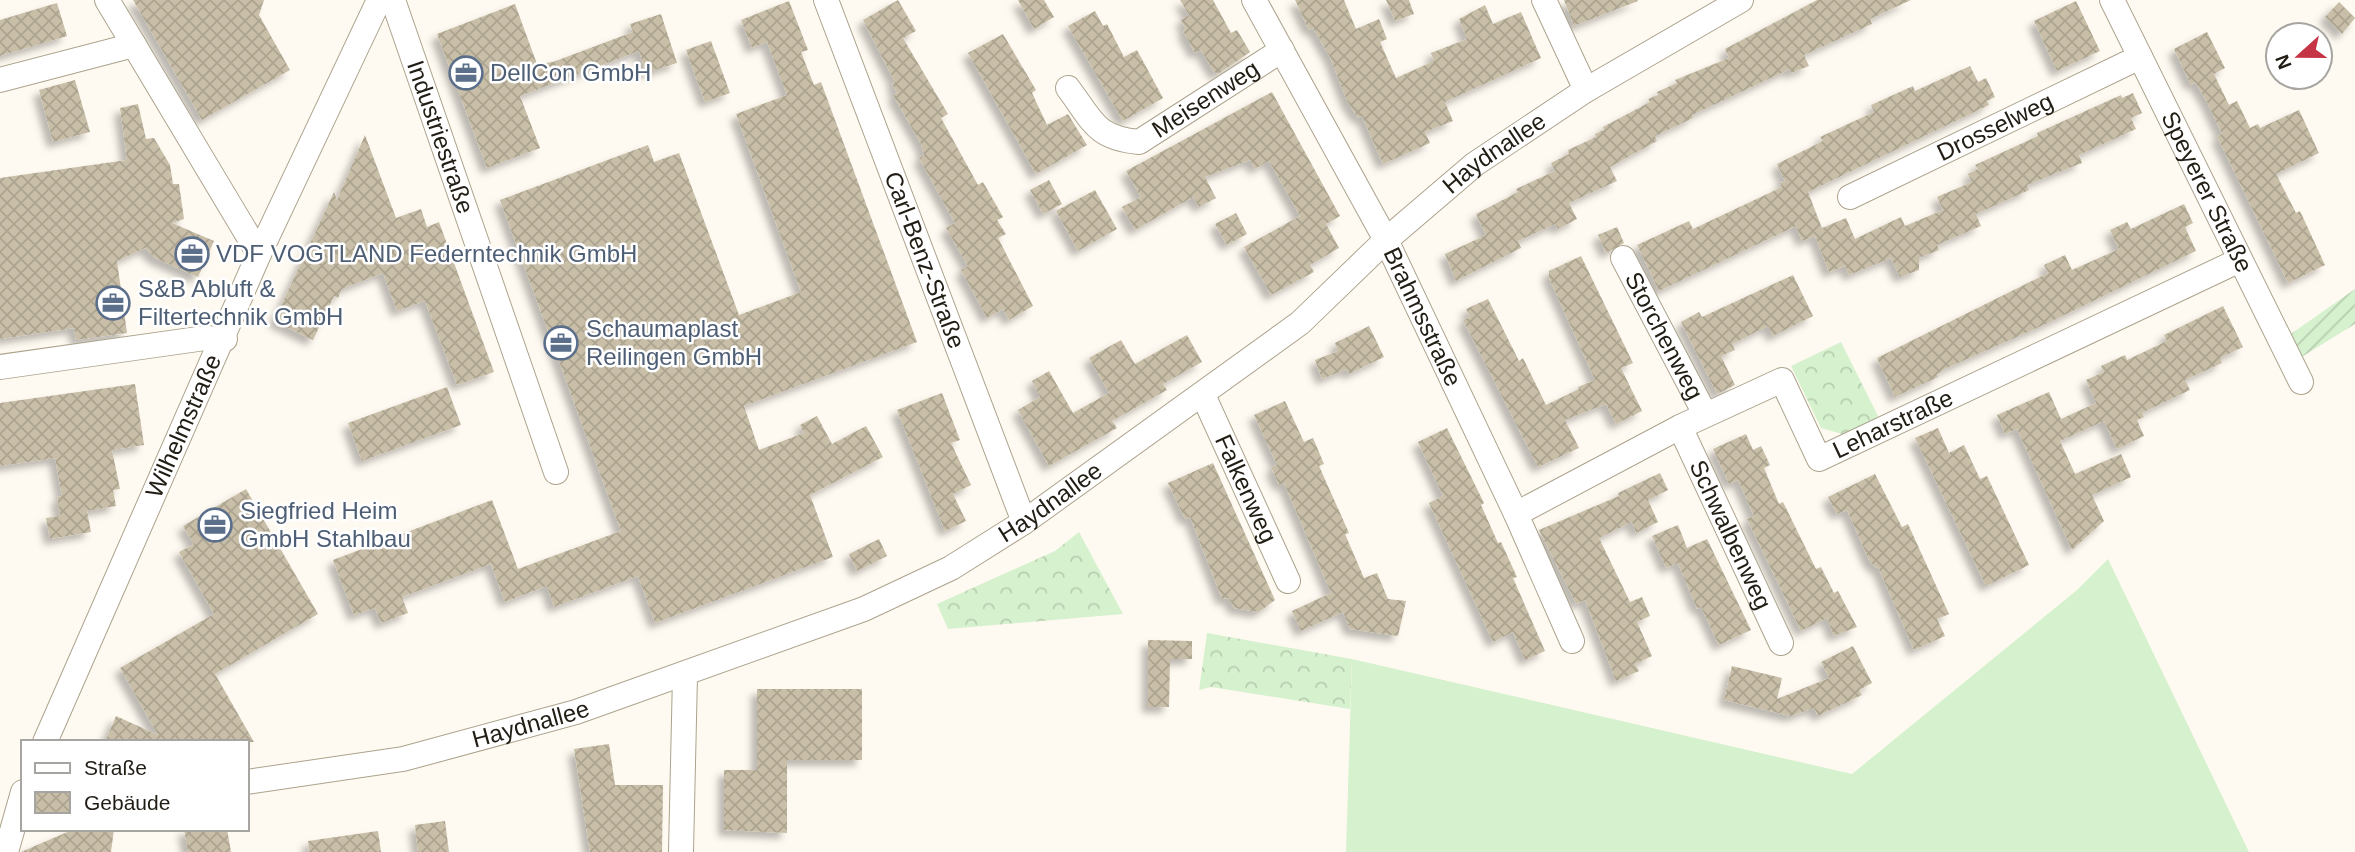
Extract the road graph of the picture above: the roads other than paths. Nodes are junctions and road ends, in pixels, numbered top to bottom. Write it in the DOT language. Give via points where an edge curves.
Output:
graph roads {
  1 [pos="107,0"];
  2 [pos="379,0"];
  3 [pos="393,0"];
  4 [pos="826,0"];
  5 [pos="1254,0"];
  6 [pos="1544,0"];
  7 [pos="1741,0"];
  8 [pos="2112,0"];
  9 [pos="134,45"];
  10 [pos="1282,50"];
  11 [pos="2140,57"];
  12 [pos="0,80"];
  13 [pos="1068,88"];
  14 [pos="1586,90"];
  15 [pos="1850,197"];
  16 [pos="1386,240"];
  17 [pos="260,254"];
  18 [pos="1623,258"];
  19 [pos="2240,260"];
  20 [pos="225,339"];
  21 [pos="0,367"];
  22 [pos="2301,382"];
  23 [pos="1203,396"];
  24 [pos="1705,414"];
  25 [pos="1680,427"];
  26 [pos="556,472"];
  27 [pos="1516,514"];
  28 [pos="1024,522"];
  29 [pos="1288,581"];
  30 [pos="1572,641"];
  31 [pos="1782,643"];
  32 [pos="685,675"];
  33 [pos="47,740"];
  34 [pos="248,782"];
  35 [pos="16,798"];
  36 [pos="6,852"];
  37 [pos="681,852"];
  1 -- 9 [label="street"];
  2 -- 17 [label="street, Wilhelmstraße"];
  3 -- 26 [label="street, Industriestraße"];
  4 -- 28 [label="street, Carl-Benz-Straße"];
  5 -- 10 [label="street, Brahmsstraße"];
  6 -- 14 [label="street"];
  7 -- 14 [label="street, Haydnallee"];
  8 -- 11 [label="street, Speyerer Straße"];
  9 -- 12 [label="street"];
  9 -- 17 [label="street"];
  10 -- 13 [label="street, Meisenweg" via="1139,142 1114,140 1101,131"];
  10 -- 16 [label="street, Brahmsstraße"];
  11 -- 15 [label="street, Drosselweg"];
  11 -- 19 [label="street, Speyerer Straße"];
  14 -- 16 [label="street, Haydnallee" via="1475,164"];
  16 -- 23 [label="street, Haydnallee" via="1300,323"];
  16 -- 27 [label="street, Brahmsstraße"];
  17 -- 20 [label="street, Wilhelmstraße"];
  18 -- 24 [label="street, Storchenweg"];
  19 -- 22 [label="street, Speyerer Straße"];
  19 -- 24 [label="street, Leharstraße" via="1819,459 1782,380"];
  20 -- 21 [label="street"];
  20 -- 33 [label="street, Wilhelmstraße"];
  23 -- 28 [label="street, Haydnallee"];
  23 -- 29 [label="street, Falkenweg"];
  24 -- 25 [label="street, Leharstraße"];
  25 -- 27 [label="street, Leharstraße"];
  25 -- 31 [label="street, Schwalbenweg"];
  27 -- 30 [label="street, Brahmsstraße"];
  28 -- 32 [label="street, Haydnallee" via="951,568 864,609"];
  32 -- 34 [label="street, Haydnallee" via="576,712 403,759"];
  32 -- 37 [label="street"];
  35 -- 36 [label="street"];
}
